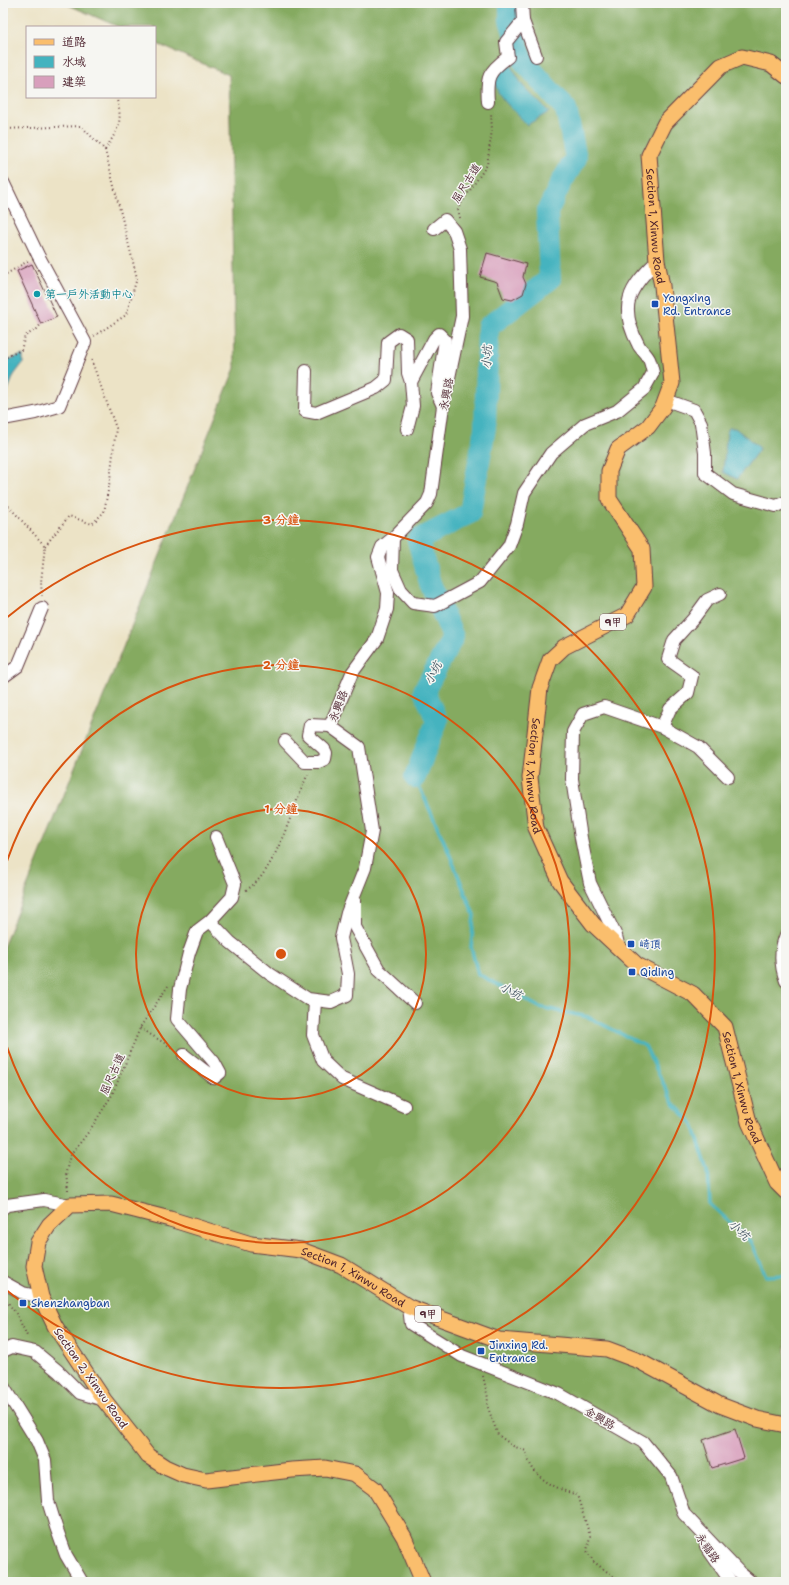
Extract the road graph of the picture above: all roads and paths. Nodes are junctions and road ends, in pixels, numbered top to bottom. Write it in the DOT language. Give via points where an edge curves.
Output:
graph roads {
  1 [pos="522,3"];
  2 [pos="520,24"];
  3 [pos="536,56"];
  4 [pos="786,76"];
  5 [pos="116,98"];
  6 [pos="488,102"];
  7 [pos="3,129"];
  8 [pos="105,150"];
  9 [pos="3,182"];
  10 [pos="461,224"];
  11 [pos="434,230"];
  12 [pos="38,256"];
  13 [pos="657,261"];
  14 [pos="3,276"];
  15 [pos="41,324"];
  16 [pos="85,342"];
  17 [pos="3,359"];
  18 [pos="306,371"];
  19 [pos="411,382"];
  20 [pos="666,400"];
  21 [pos="443,406"];
  22 [pos="3,419"];
  23 [pos="407,429"];
  24 [pos="3,500"];
  25 [pos="786,502"];
  26 [pos="393,538"];
  27 [pos="45,546"];
  28 [pos="720,594"];
  29 [pos="42,608"];
  30 [pos="3,677"];
  31 [pos="330,726"];
  32 [pos="662,727"];
  33 [pos="285,741"];
  34 [pos="314,762"];
  35 [pos="728,777"];
  36 [pos="216,837"];
  37 [pos="355,896"];
  38 [pos="232,897"];
  39 [pos="210,921"];
  40 [pos="786,935"];
  41 [pos="619,948"];
  42 [pos="786,981"];
  43 [pos="168,986"];
  44 [pos="315,1001"];
  45 [pos="415,1003"];
  46 [pos="140,1028"];
  47 [pos="184,1055"];
  48 [pos="404,1106"];
  49 [pos="786,1192"];
  50 [pos="70,1204"];
  51 [pos="3,1208"];
  52 [pos="3,1282"];
  53 [pos="3,1295"];
  54 [pos="41,1297"];
  55 [pos="409,1307"];
  56 [pos="3,1351"];
  57 [pos="35,1352"];
  58 [pos="482,1373"];
  59 [pos="3,1386"];
  60 [pos="104,1400"];
  61 [pos="786,1424"];
  62 [pos="684,1514"];
  63 [pos="82,1582"];
  64 [pos="424,1582"];
  65 [pos="621,1582"];
  66 [pos="731,1582"];
  67 [pos="751,1582"];
  1 -- 2 [label="street"];
  2 -- 3 [label="street"];
  2 -- 6 [label="street" via="506,42 508,57 494,68 487,85"];
  4 -- 13 [label="main road, Section 1, Xinwu Road / 9甲" via="771,64 742,58 728,63 721,66 665,123 649,155"];
  5 -- 8 [label="path" via="120,108 120,127"];
  6 -- 10 [label="path, 屈尺古道" via="492,130 487,165 458,208"];
  7 -- 8 [label="path" via="81,126"];
  8 -- 16 [label="path" via="137,278 126,315"];
  9 -- 12 [label="street"];
  11 -- 21 [label="street, 永興路" via="445,220 454,231 460,249 462,316"];
  12 -- 14 [label="path"];
  12 -- 16 [label="street"];
  13 -- 20 [label="main road, Section 1, Xinwu Road / 9甲" via="672,383"];
  13 -- 26 [label="street" via="642,276 629,295 627,319 638,345 649,358 653,374 644,389 617,411 585,424 551,453 524,493 509,546 480,582 435,606 413,603 400,590 392,570"];
  15 -- 17 [label="path" via="25,336 21,350"];
  16 -- 22 [label="street" via="59,406"];
  16 -- 27 [label="path" via="116,428 104,512 92,524 69,516"];
  18 -- 19 [label="street" via="305,411 316,413 376,388 386,380 388,342 399,334 407,339 408,373"];
  19 -- 21 [label="street" via="439,334 445,340 436,393"];
  19 -- 23 [label="street" via="413,406"];
  20 -- 25 [label="street" via="694,410 701,424 705,473 733,494 776,506"];
  20 -- 41 [label="main road, Section 1, Xinwu Road / 9甲" via="664,407 648,427 618,449 609,471 609,500 642,549 644,587 627,615 564,647 550,660 540,688 530,778 536,828 560,881 593,924"];
  21 -- 26 [label="street, 永興路" via="431,494 427,503"];
  24 -- 27 [label="path"];
  26 -- 31 [label="street, 永興路" via="382,547 378,557 388,593 388,609 377,639 352,673"];
  27 -- 29 [label="path" via="41,582"];
  28 -- 32 [label="street" via="707,600 674,640 668,659 692,676 688,693 670,709"];
  29 -- 30 [label="street" via="18,666"];
  31 -- 34 [label="street" via="310,725 308,735 326,754 324,760"];
  31 -- 37 [label="street, 永興路" via="359,747 365,776 372,831 365,868"];
  32 -- 35 [label="street" via="698,747"];
  32 -- 41 [label="street" via="604,706 582,714 573,732 572,779 590,883 616,936"];
  33 -- 34 [label="street" via="305,762"];
  34 -- 38 [label="path" via="269,866 251,887"];
  36 -- 38 [label="street" via="235,884"];
  37 -- 44 [label="street, 永興路" via="347,913 341,938 348,974 348,995 331,1002"];
  37 -- 45 [label="street" via="355,927 380,970"];
  38 -- 39 [label="street"];
  39 -- 44 [label="street, 永興路" via="230,942 270,974"];
  39 -- 47 [label="street" via="197,931 189,953 180,989 177,1019 214,1062 220,1073 214,1078"];
  40 -- 42 [label="street" via="782,945 781,967"];
  41 -- 49 [label="main road, Section 1, Xinwu Road / 9甲" via="638,965 693,994 725,1027 749,1122 777,1183"];
  43 -- 46 [label="path, 屈尺古道"];
  44 -- 48 [label="street" via="312,1035 324,1061 342,1079"];
  46 -- 47 [label="path"];
  46 -- 50 [label="path, 屈尺古道" via="112,1095 70,1156 66,1172"];
  50 -- 51 [label="street" via="44,1200 7,1205"];
  50 -- 54 [label="main road, Section 2, Xinwu Road" via="49,1225 38,1242 34,1266"];
  50 -- 55 [label="main road, Section 1, Xinwu Road / 9甲" via="111,1204 251,1244 301,1250 341,1265"];
  52 -- 54 [label="street" via="24,1294"];
  53 -- 57 [label="path" via="17,1315"];
  54 -- 60 [label="main road, Section 2, Xinwu Road" via="55,1326"];
  55 -- 61 [label="main road, Section 1, Xinwu Road / 9甲" via="499,1340 607,1349 639,1361 720,1405 757,1419"];
  55 -- 62 [label="street, 金興路" via="411,1324 462,1356 559,1394 644,1442 671,1476"];
  56 -- 57 [label="street" via="12,1347"];
  57 -- 60 [label="street" via="80,1393"];
  58 -- 65 [label="path" via="488,1398 487,1405 498,1435 513,1446 526,1451 527,1459 536,1474 553,1486 577,1495 590,1536 587,1551 594,1562"];
  59 -- 63 [label="street" via="46,1460 48,1501 66,1555"];
  60 -- 64 [label="main road, Section 2, Xinwu Road" via="148,1456 164,1468 182,1475 206,1480 325,1468 355,1474 375,1489 404,1537"];
  62 -- 66 [label="street, 永福路"];
  62 -- 67 [label="street, 金興路"];
}
